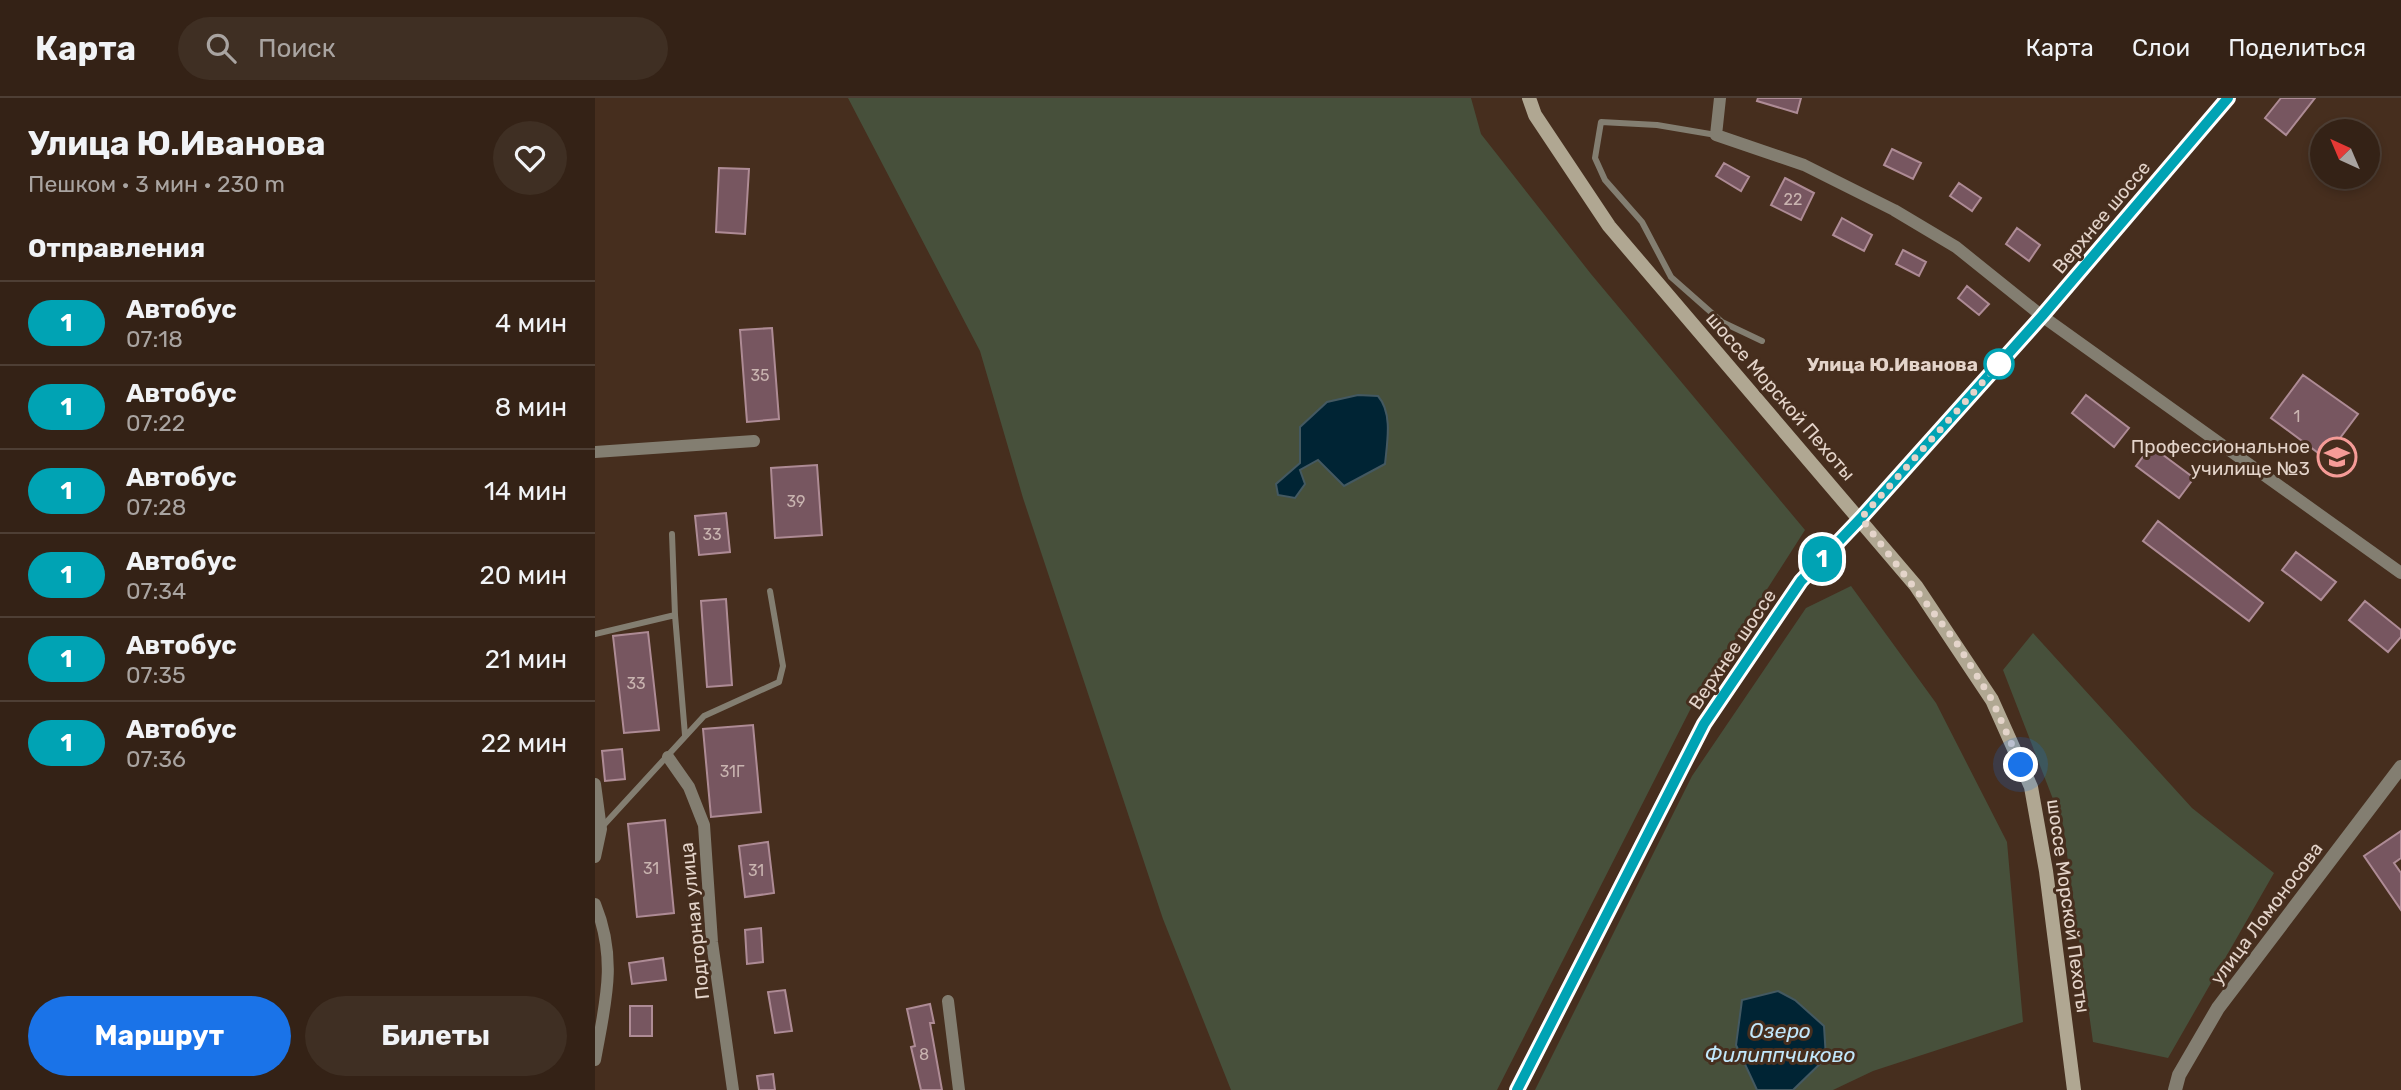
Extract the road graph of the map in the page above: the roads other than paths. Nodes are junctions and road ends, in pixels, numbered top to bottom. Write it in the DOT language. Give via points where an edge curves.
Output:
graph roads {
  1 [pos="1529,98"];
  2 [pos="1720,98"];
  3 [pos="2228,98"];
  4 [pos="1716,135"];
  5 [pos="2042,316"];
  6 [pos="1762,341"];
  7 [pos="754,441"];
  8 [pos="595,452"];
  9 [pos="1861,518"];
  10 [pos="672,534"];
  11 [pos="2401,573"];
  12 [pos="770,592"];
  13 [pos="675,615"];
  14 [pos="595,634"];
  15 [pos="685,734"];
  16 [pos="668,757"];
  17 [pos="2401,767"];
  18 [pos="595,784"];
  19 [pos="601,828"];
  20 [pos="595,857"];
  21 [pos="595,904"];
  22 [pos="609,978"];
  23 [pos="595,981"];
  24 [pos="948,1001"];
  25 [pos="595,1060"];
  26 [pos="733,1090"];
  27 [pos="959,1090"];
  28 [pos="1517,1090"];
  29 [pos="2074,1090"];
  30 [pos="2175,1090"];
  1 -- 9 [label="main road, шоссе Морской Пехоты" via="1553,145 1609,226"];
  2 -- 4 [label="street"];
  3 -- 5 [label="street, Верхнее шоссе"];
  4 -- 5 [label="street" via="1804,165 1894,210 1956,247"];
  4 -- 6 [label="lane" via="1601,122 1595,158 1605,180 1642,222 1671,277 1722,323"];
  5 -- 9 [label="street, Верхнее шоссе"];
  5 -- 11 [label="street"];
  7 -- 8 [label="street"];
  9 -- 28 [label="street, Верхнее шоссе" via="1801,581 1704,724"];
  9 -- 29 [label="main road, шоссе Морской Пехоты" via="1956,642 1992,700 2031,787"];
  10 -- 13 [label="lane"];
  12 -- 15 [label="lane" via="783,666 779,682 704,716"];
  13 -- 14 [label="lane"];
  13 -- 15 [label="lane"];
  15 -- 16 [label="lane"];
  16 -- 19 [label="lane"];
  16 -- 26 [label="street, Подгорная улица" via="688,787 704,825 712,942"];
  17 -- 30 [label="street, улица Ломоносова" via="2218,1008"];
  18 -- 19 [label="street"];
  19 -- 20 [label="street"];
  21 -- 22 [label="street" via="606,937"];
  22 -- 23 [label="street"];
  22 -- 25 [label="street"];
  24 -- 27 [label="street"];
}
